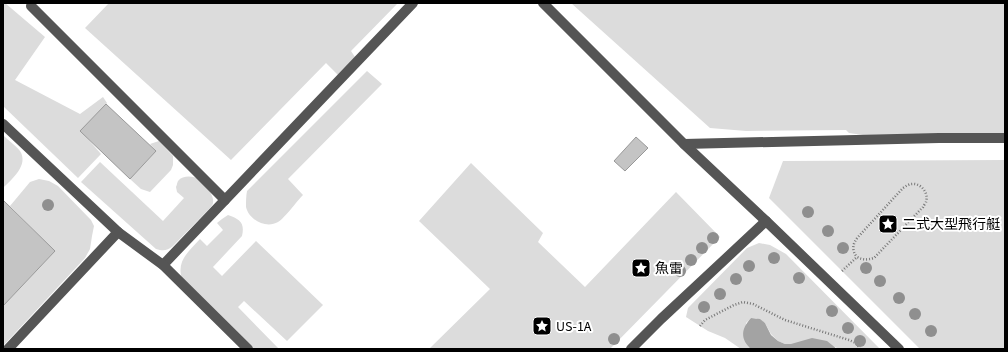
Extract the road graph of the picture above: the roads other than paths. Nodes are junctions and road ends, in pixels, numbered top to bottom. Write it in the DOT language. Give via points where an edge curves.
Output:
graph roads {
  1 [pos="413,3"];
  2 [pos="543,3"];
  3 [pos="31,6"];
  4 [pos="3,124"];
  5 [pos="1005,138"];
  6 [pos="684,144"];
  7 [pos="225,200"];
  8 [pos="766,221"];
  9 [pos="118,232"];
  10 [pos="163,265"];
  11 [pos="8,349"];
  12 [pos="248,349"];
  13 [pos="631,349"];
  14 [pos="899,349"];
  1 -- 7 [label="lane"];
  2 -- 6 [label="lane"];
  3 -- 7 [label="lane"];
  4 -- 9 [label="lane"];
  5 -- 6 [label="lane"];
  6 -- 8 [label="lane"];
  7 -- 10 [label="lane"];
  8 -- 13 [label="lane"];
  8 -- 14 [label="lane"];
  9 -- 10 [label="lane"];
  9 -- 11 [label="lane"];
  10 -- 12 [label="lane"];
}
